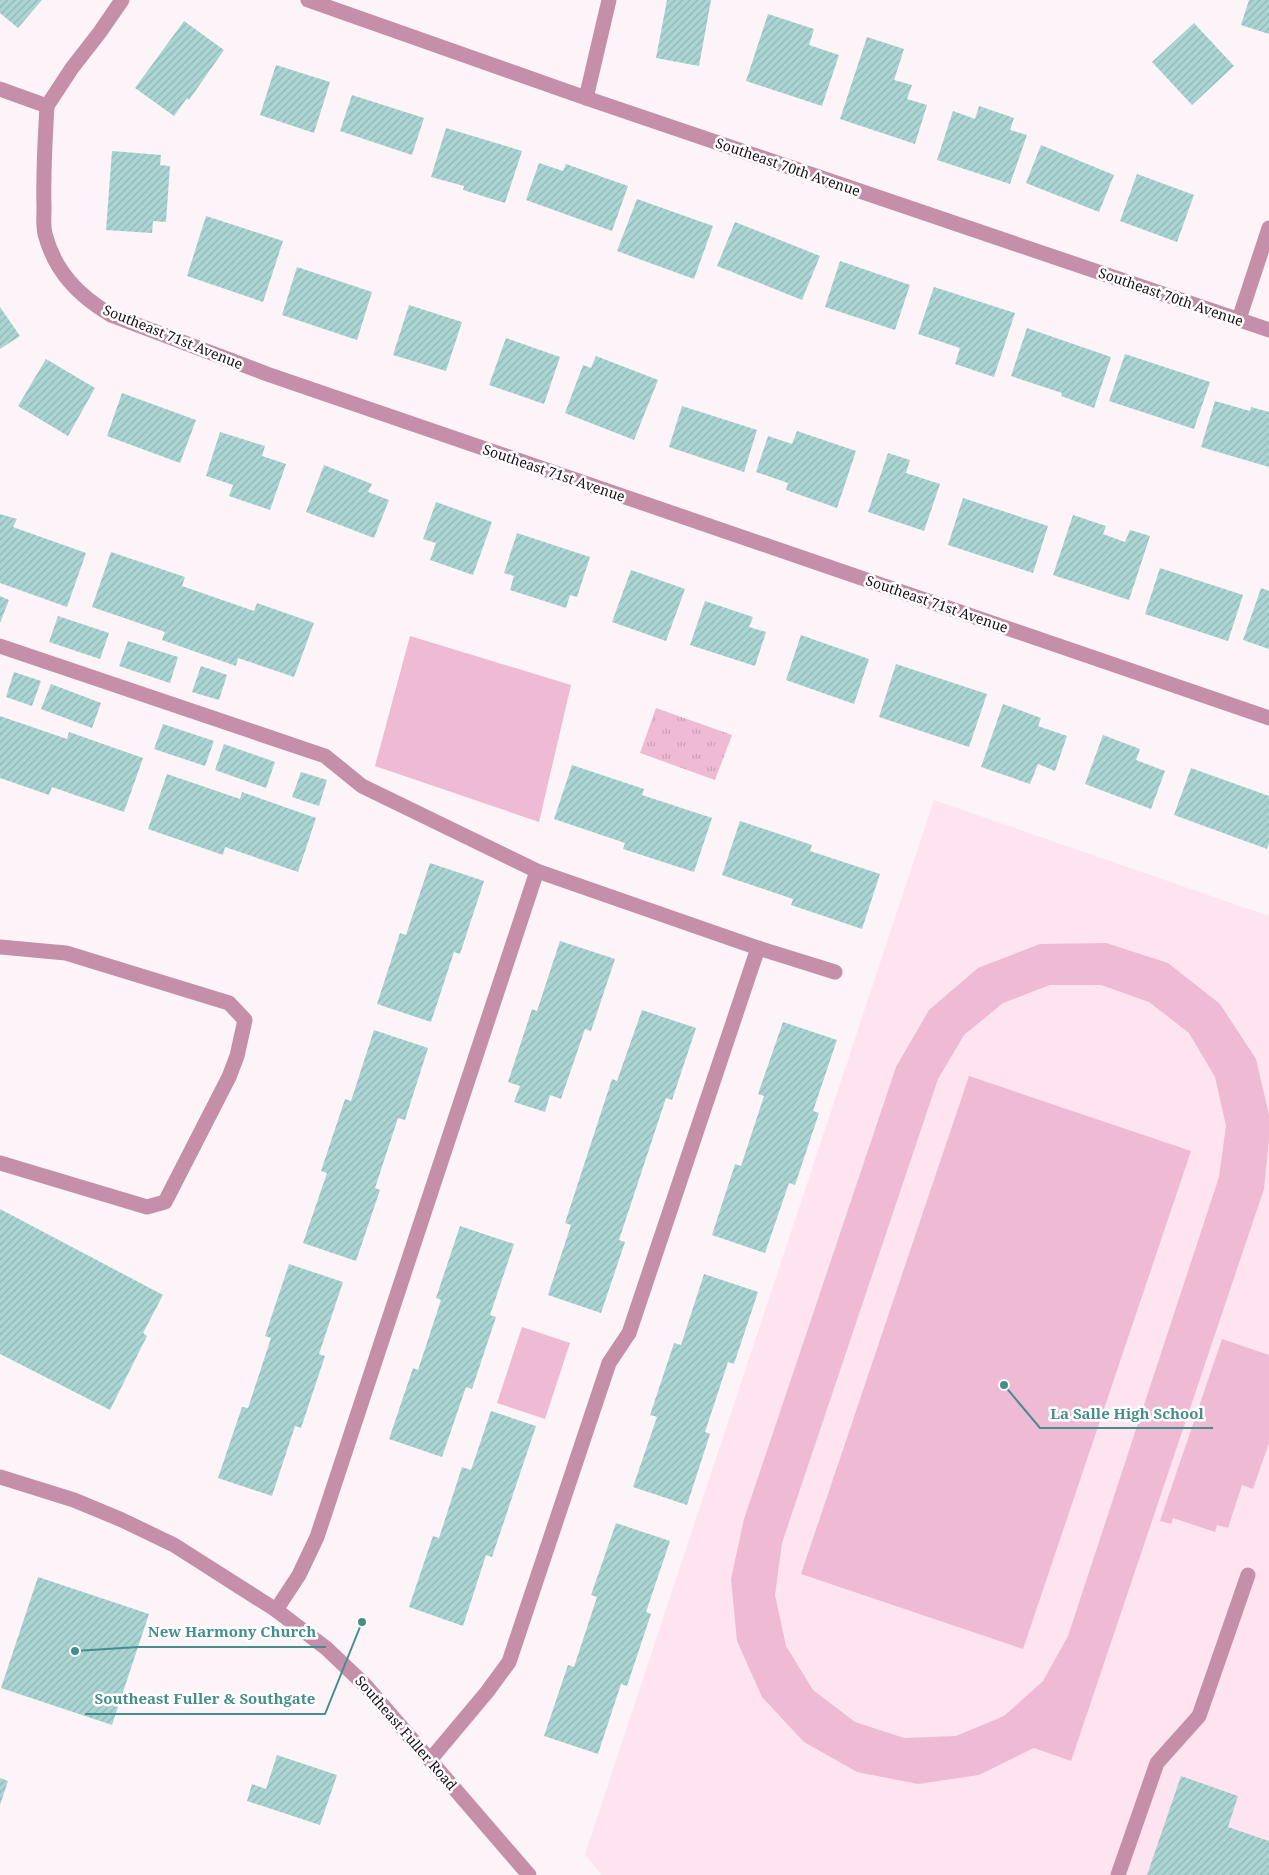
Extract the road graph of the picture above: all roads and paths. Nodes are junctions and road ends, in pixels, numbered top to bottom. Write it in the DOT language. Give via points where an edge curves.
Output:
graph roads {
  1 [pos="122,0"];
  2 [pos="308,0"];
  3 [pos="609,0"];
  4 [pos="0,89"];
  5 [pos="586,98"];
  6 [pos="47,106"];
  7 [pos="1269,228"];
  8 [pos="1239,320"];
  9 [pos="1269,330"];
  10 [pos="0,646"];
  11 [pos="1269,718"];
  12 [pos="537,872"];
  13 [pos="0,947"];
  14 [pos="758,948"];
  15 [pos="835,972"];
  16 [pos="0,1163"];
  17 [pos="0,1476"];
  18 [pos="1248,1575"];
  19 [pos="276,1610"];
  20 [pos="430,1760"];
  21 [pos="529,1875"];
  22 [pos="1118,1875"];
  1 -- 6 [label="street"];
  2 -- 5 [label="street, Southeast 70th Avenue"];
  3 -- 5 [label="street"];
  4 -- 6 [label="street"];
  5 -- 8 [label="street, Southeast 70th Avenue"];
  6 -- 11 [label="street, Southeast 71st Avenue" via="43,185 45,232 54,259 70,282 89,302 111,316 268,374"];
  7 -- 8 [label="street"];
  8 -- 9 [label="street, Southeast 70th Avenue"];
  10 -- 12 [label="street" via="325,756 362,786"];
  12 -- 14 [label="street"];
  12 -- 19 [label="street" via="317,1536"];
  13 -- 16 [label="street" via="66,954 229,1002 245,1020 229,1077 165,1202 147,1208"];
  14 -- 15 [label="street"];
  14 -- 20 [label="street" via="629,1333 609,1363 509,1662"];
  17 -- 19 [label="street, Southeast Fuller Road" via="74,1500 122,1520 174,1546"];
  18 -- 22 [label="street" via="1199,1716 1157,1763"];
  19 -- 20 [label="street, Southeast Fuller Road" via="326,1648 365,1685"];
  20 -- 21 [label="street, Southeast Fuller Road"];
}
